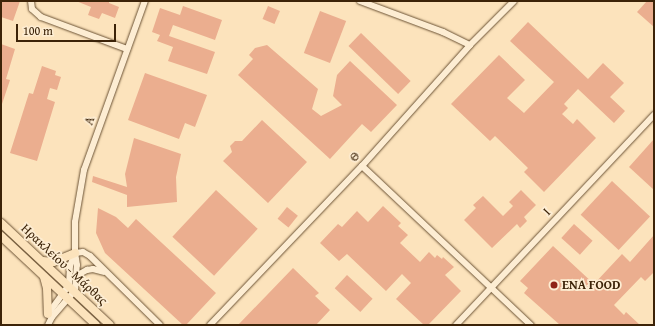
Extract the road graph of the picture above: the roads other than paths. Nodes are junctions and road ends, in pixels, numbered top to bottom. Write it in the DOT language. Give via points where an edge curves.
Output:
graph roads {
  1 [pos="31,1"];
  2 [pos="145,1"];
  3 [pos="360,1"];
  4 [pos="514,1"];
  5 [pos="470,45"];
  6 [pos="127,49"];
  7 [pos="654,115"];
  8 [pos="362,166"];
  9 [pos="1,223"];
  10 [pos="1,236"];
  11 [pos="75,253"];
  12 [pos="43,261"];
  13 [pos="105,273"];
  14 [pos="76,276"];
  15 [pos="44,277"];
  16 [pos="72,288"];
  17 [pos="491,288"];
  18 [pos="65,296"];
  19 [pos="48,314"];
  20 [pos="49,325"];
  21 [pos="96,325"];
  22 [pos="110,325"];
  23 [pos="160,325"];
  24 [pos="210,325"];
  25 [pos="456,325"];
  26 [pos="531,325"];
  1 -- 6 [label="street" via="32,9 40,17"];
  2 -- 6 [label="street, Α"];
  3 -- 5 [label="street" via="443,32"];
  4 -- 5 [label="street, Θ"];
  5 -- 8 [label="street, Θ"];
  6 -- 11 [label="street, Α" via="84,170 75,222"];
  7 -- 17 [label="street, Ι"];
  8 -- 17 [label="street"];
  8 -- 24 [label="street, Θ"];
  9 -- 12 [label="main road, Ηρακλείου - Μάρθας"];
  10 -- 15 [label="main road, Ηρακλείου - Μάρθας"];
  11 -- 12 [label="main road" via="53,262"];
  11 -- 13 [label="street" via="83,252"];
  11 -- 14 [label="street, Α"];
  11 -- 16 [label="street, Α" via="70,266"];
  12 -- 16 [label="main road, Ηρακλείου - Μάρθας"];
  13 -- 14 [label="street" via="93,269"];
  13 -- 23 [label="street"];
  14 -- 16 [label="street, Α"];
  15 -- 18 [label="main road, Ηρακλείου - Μάρθας"];
  15 -- 19 [label="main road"];
  16 -- 18 [label="street"];
  16 -- 22 [label="main road, Ηρακλείου - Μάρθας"];
  17 -- 25 [label="street, Ι"];
  17 -- 26 [label="street"];
  18 -- 19 [label="street"];
  18 -- 20 [label="street"];
  18 -- 21 [label="main road, Ηρακλείου - Μάρθας"];
  19 -- 20 [label="street"];
}
